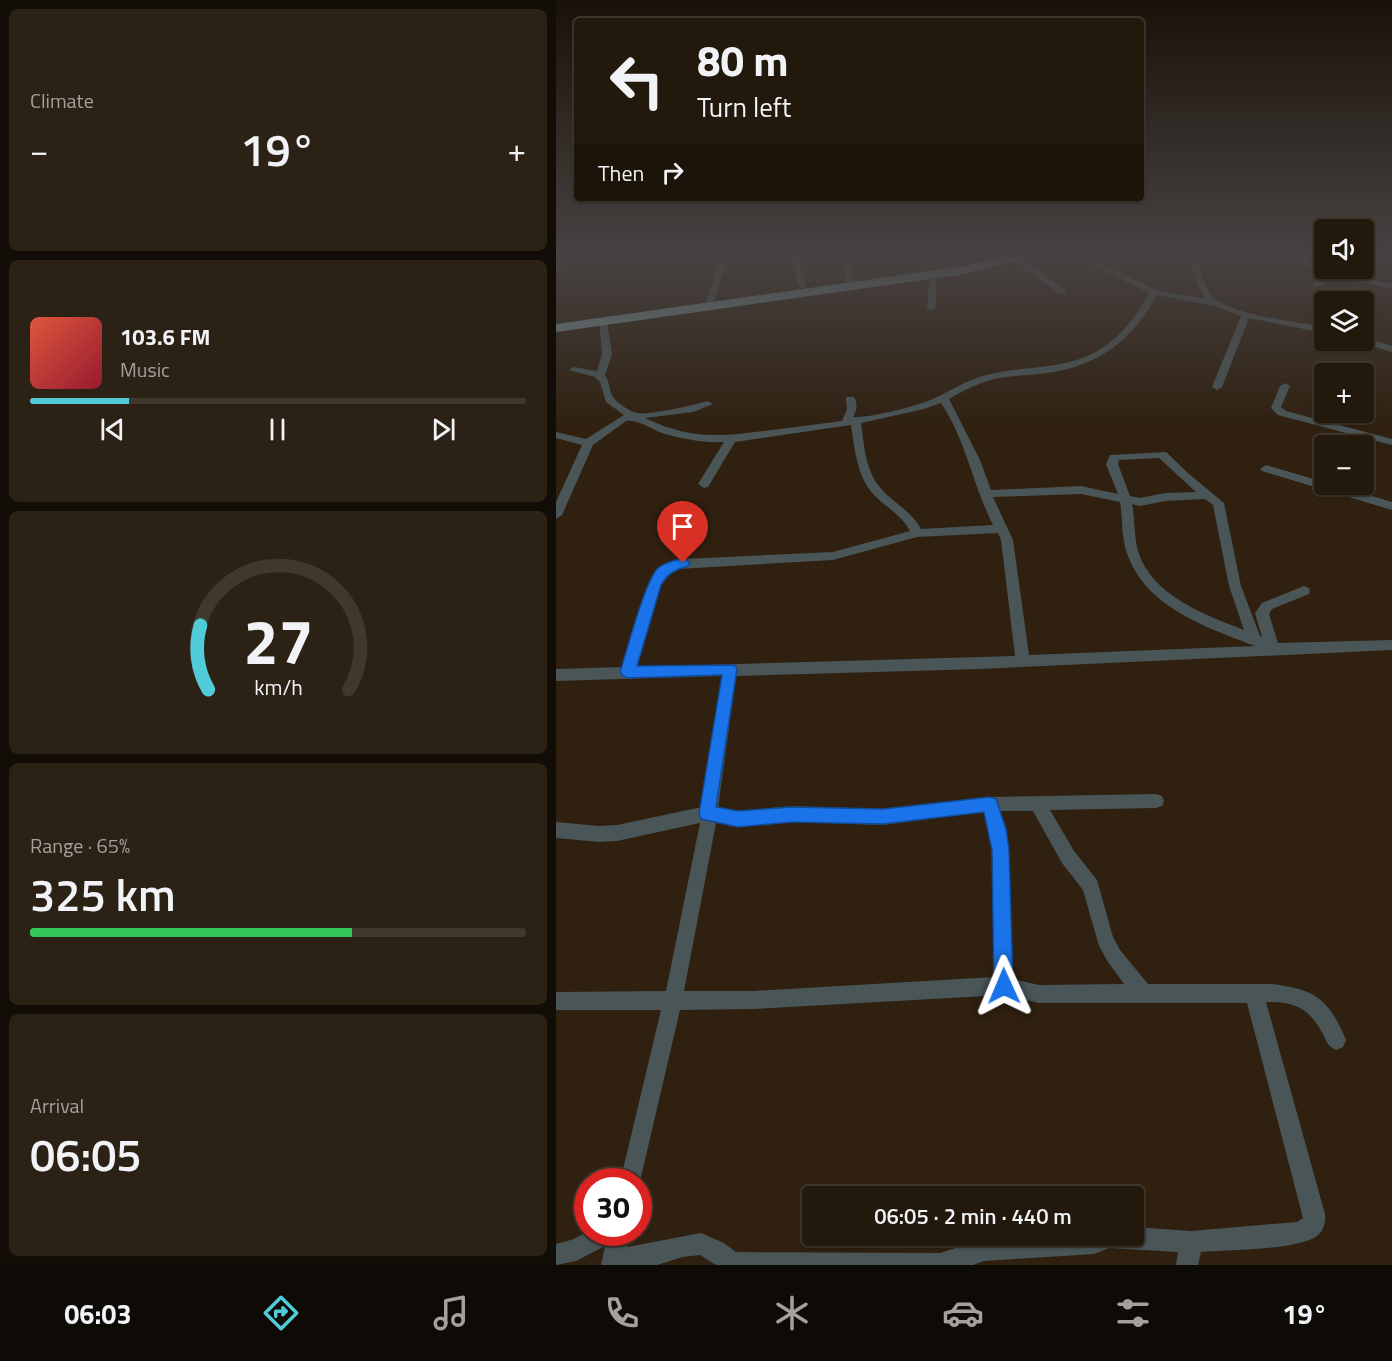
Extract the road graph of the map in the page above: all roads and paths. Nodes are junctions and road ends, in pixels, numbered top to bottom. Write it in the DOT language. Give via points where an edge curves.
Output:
graph roads {
  1 [pos="633,312"];
  2 [pos="665,312"];
  3 [pos="1142,312"];
  4 [pos="1240,312"];
  5 [pos="1246,314"];
  6 [pos="603,321"];
  7 [pos="556,323"];
  8 [pos="556,328"];
  9 [pos="1314,328"];
  10 [pos="1374,344"];
  11 [pos="1392,349"];
  12 [pos="574,370"];
  13 [pos="600,375"];
  14 [pos="1285,386"];
  15 [pos="1217,387"];
  16 [pos="944,398"];
  17 [pos="850,399"];
  18 [pos="708,404"];
  19 [pos="631,417"];
  20 [pos="850,421"];
  21 [pos="556,435"];
  22 [pos="731,439"];
  23 [pos="1392,442"];
  24 [pos="588,443"];
  25 [pos="1266,469"];
  26 [pos="704,484"];
  27 [pos="986,494"];
  28 [pos="1209,495"];
  29 [pos="1124,497"];
  30 [pos="1392,506"];
  31 [pos="556,515"];
  32 [pos="1002,529"];
  33 [pos="917,533"];
  34 [pos="1304,591"];
  35 [pos="1254,639"];
  36 [pos="1392,645"];
  37 [pos="1277,648"];
  38 [pos="1023,661"];
  39 [pos="730,669"];
  40 [pos="628,672"];
  41 [pos="556,675"];
  42 [pos="1156,801"];
  43 [pos="1037,803"];
  44 [pos="990,804"];
  45 [pos="707,814"];
  46 [pos="556,831"];
  47 [pos="1004,986"];
  48 [pos="1144,994"];
  49 [pos="1254,994"];
  50 [pos="556,1001"];
  51 [pos="673,1001"];
  52 [pos="1336,1040"];
  53 [pos="634,1168"];
  54 [pos="1191,1242"];
  55 [pos="586,1246"];
  56 [pos="616,1246"];
  57 [pos="556,1255"];
  58 [pos="612,1262"];
  59 [pos="1187,1265"];
  1 -- 7 [label="highway"];
  2 -- 6 [label="highway"];
  3 -- 16 [label="street" via="1104,353 1057,369 983,379"];
  4 -- 5 [label="street"];
  5 -- 9 [label="street"];
  5 -- 15 [label="street"];
  6 -- 8 [label="highway"];
  6 -- 13 [label="street" via="607,354"];
  10 -- 11 [label="street"];
  12 -- 13 [label="street"];
  13 -- 19 [label="street" via="610,399"];
  14 -- 23 [label="street" via="1276,408 1282,412"];
  16 -- 20 [label="street" via="921,407"];
  16 -- 27 [label="street"];
  17 -- 20 [label="street"];
  18 -- 19 [label="street"];
  19 -- 22 [label="street" via="686,436"];
  19 -- 24 [label="street" via="614,423"];
  20 -- 22 [label="street"];
  20 -- 33 [label="street" via="868,478 878,492 906,514"];
  21 -- 24 [label="street"];
  22 -- 26 [label="street"];
  24 -- 31 [label="street"];
  25 -- 30 [label="street"];
  27 -- 29 [label="street" via="1081,490"];
  27 -- 32 [label="street"];
  28 -- 29 [label="street" via="1140,502"];
  28 -- 29 [label="street" via="1158,453 1114,458 1112,464"];
  28 -- 35 [label="street" via="1218,503 1235,586"];
  29 -- 35 [label="street" via="1133,555 1142,573 1175,603 1205,620"];
  32 -- 33 [label="street"];
  32 -- 38 [label="street" via="1007,540"];
  33 -- 40 [label="street" via="833,556 671,566 662,572 655,585"];
  34 -- 37 [label="street" via="1267,606 1262,613"];
  35 -- 37 [label="street"];
  36 -- 37 [label="street"];
  37 -- 38 [label="street"];
  38 -- 39 [label="street"];
  39 -- 40 [label="street"];
  39 -- 45 [label="street"];
  40 -- 41 [label="street"];
  42 -- 43 [label="street"];
  43 -- 44 [label="street"];
  43 -- 48 [label="street" via="1068,857 1091,886 1105,940"];
  44 -- 45 [label="street" via="883,817 792,814 738,819"];
  44 -- 47 [label="street" via="1000,850"];
  45 -- 46 [label="street" via="617,833"];
  45 -- 51 [label="street"];
  47 -- 48 [label="street" via="1039,994"];
  47 -- 51 [label="street"];
  48 -- 49 [label="street"];
  49 -- 52 [label="street" via="1298,996 1312,1001"];
  49 -- 54 [label="street" via="1315,1222 1297,1233"];
  50 -- 51 [label="street"];
  51 -- 53 [label="street"];
  54 -- 58 [label="street" via="1109,1237 1080,1245 984,1250 940,1264 733,1263 701,1244"];
  54 -- 59 [label="street"];
  55 -- 57 [label="street"];
  56 -- 58 [label="street"];
}
